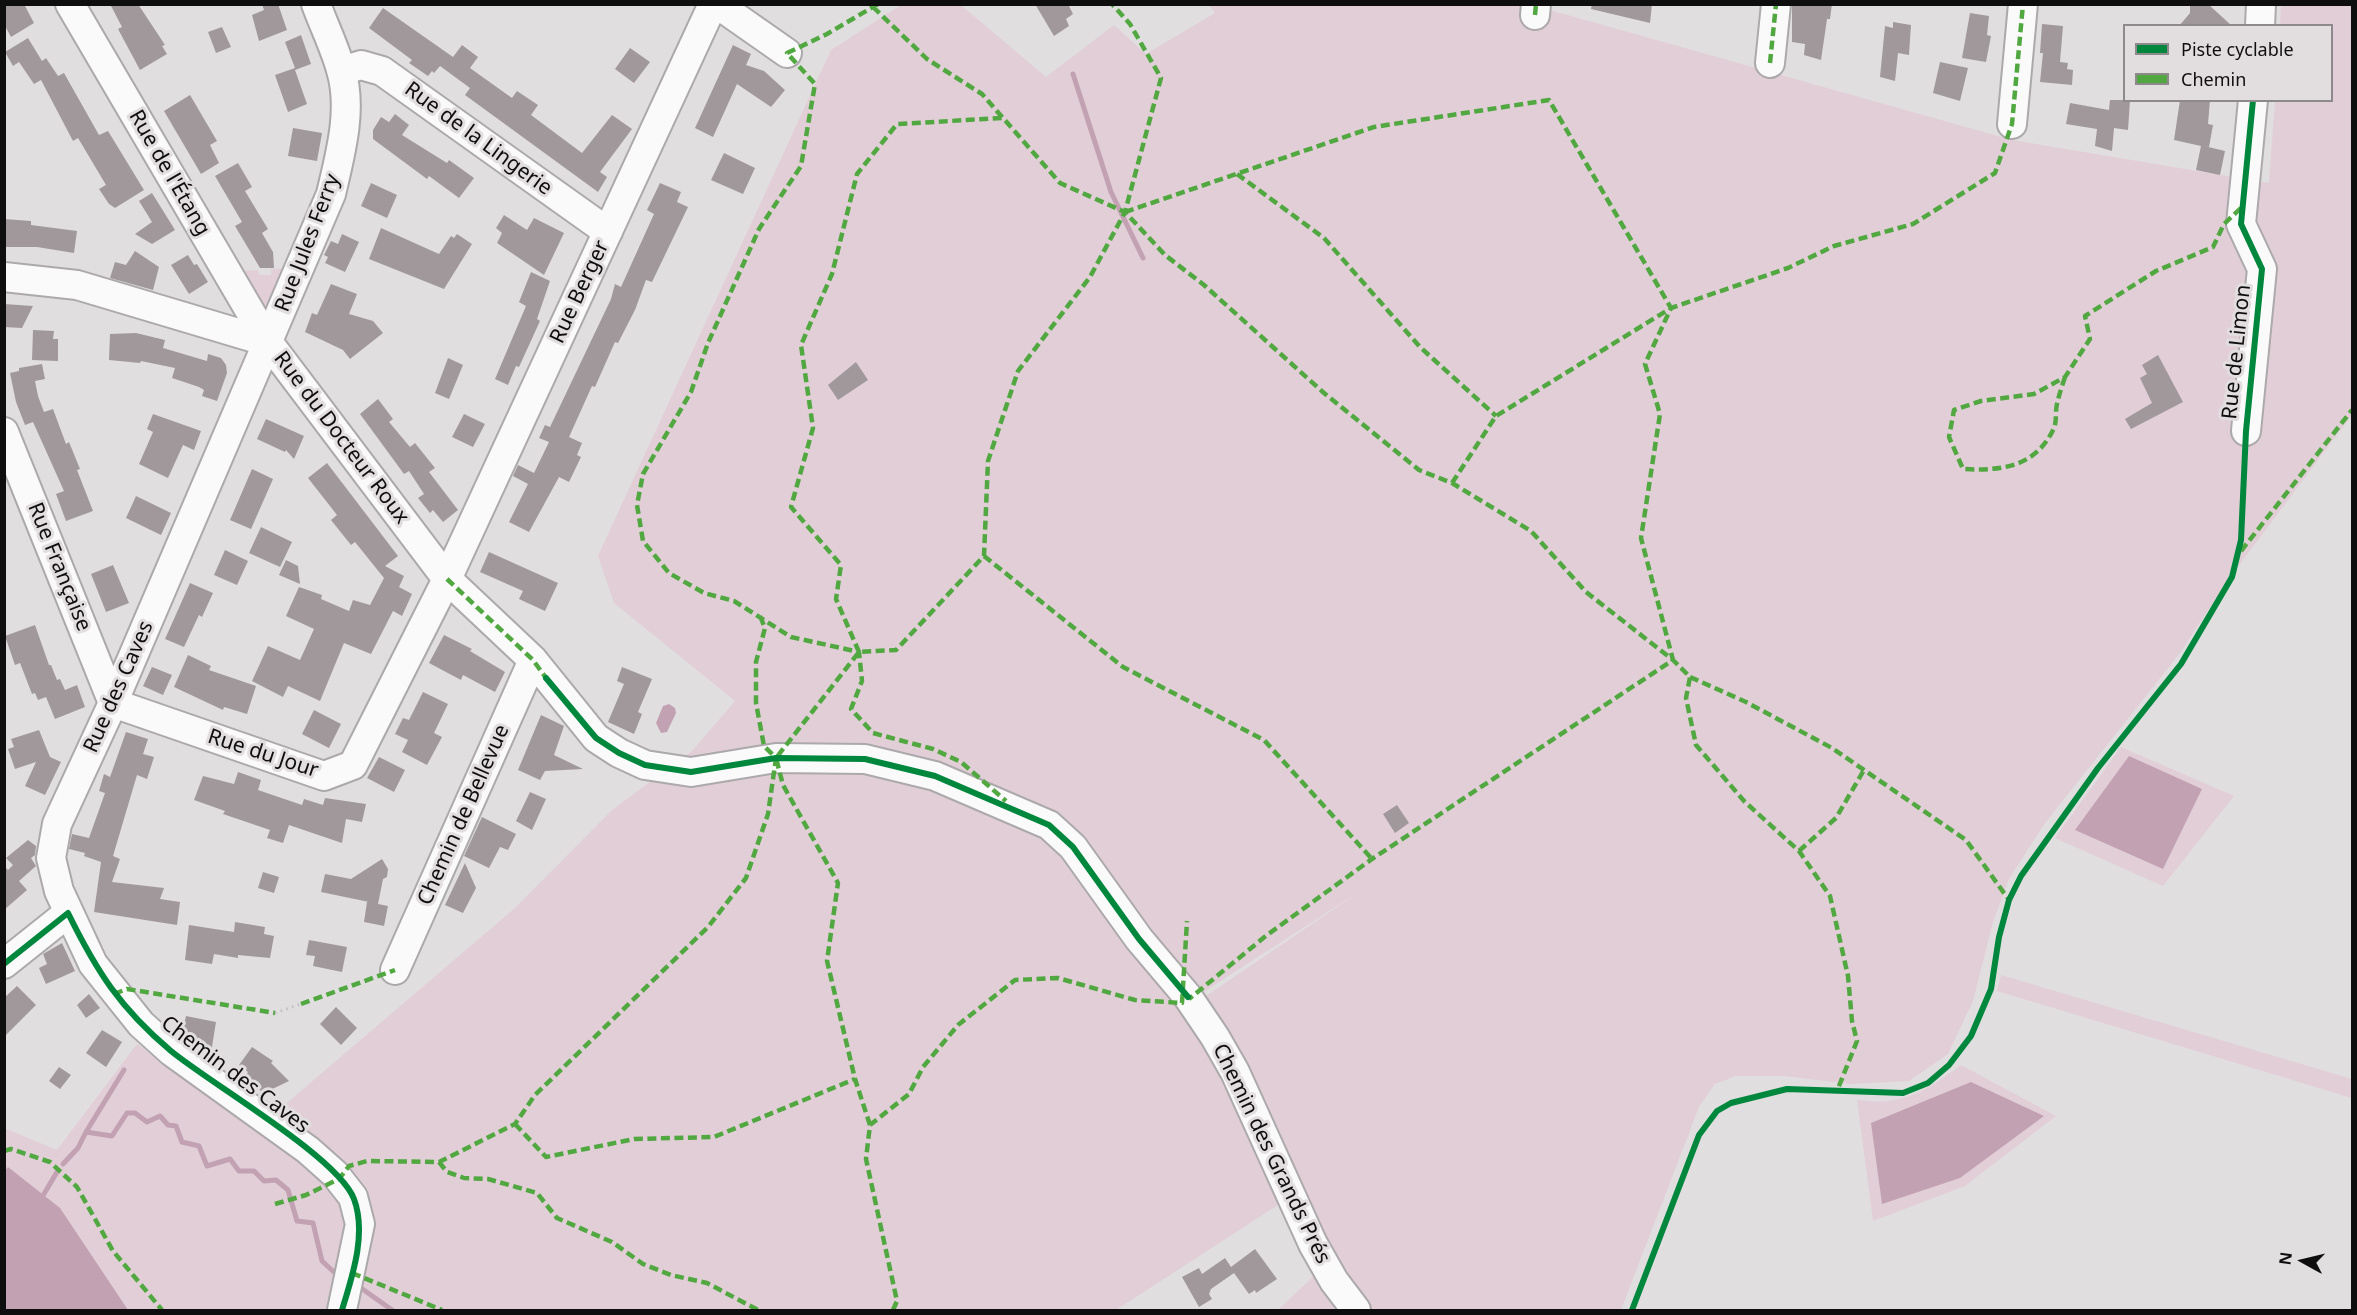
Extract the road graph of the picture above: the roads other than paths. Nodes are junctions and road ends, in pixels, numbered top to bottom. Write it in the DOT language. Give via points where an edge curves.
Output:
graph roads {
  1 [pos="70,4"];
  2 [pos="315,4"];
  3 [pos="715,4"];
  4 [pos="1776,4"];
  5 [pos="2023,4"];
  6 [pos="2261,4"];
  7 [pos="2260,24"];
  8 [pos="787,53"];
  9 [pos="1770,63"];
  10 [pos="342,71"];
  11 [pos="2253,102"];
  12 [pos="2012,124"];
  13 [pos="608,232"];
  14 [pos="4,277"];
  15 [pos="268,342"];
  16 [pos="2246,431"];
  17 [pos="4,432"];
  18 [pos="447,579"];
  19 [pos="539,669"];
  20 [pos="113,703"];
  21 [pos="68,914"];
  22 [pos="4,964"];
  23 [pos="395,970"];
  24 [pos="141,1024"];
  25 [pos="342,1311"];
  26 [pos="1356,1311"];
  1 -- 15 [label="street, Rue de l'Étang"];
  2 -- 10 [label="street, Rue Jules Ferry"];
  3 -- 8 [label="street"];
  3 -- 13 [label="street, Rue Berger"];
  4 -- 9 [label="street"];
  5 -- 12 [label="street"];
  6 -- 7 [label="street"];
  10 -- 13 [label="street, Rue de la Lingerie" via="361,65 382,71"];
  10 -- 15 [label="street, Rue Jules Ferry" via="346,108 331,194"];
  11 -- 16 [label="street, Rue de Limon" via="2241,224 2262,269"];
  13 -- 18 [label="street, Rue Berger"];
  14 -- 15 [label="street, Rue du Docteur Roux" via="77,285"];
  15 -- 18 [label="street, Rue du Docteur Roux"];
  15 -- 20 [label="street, Rue des Caves"];
  17 -- 20 [label="street, Rue Française"];
  18 -- 19 [label="street, Rue du Docteur Roux"];
  18 -- 20 [label="street, Rue du Jour" via="353,765 324,777"];
  19 -- 23 [label="street, Chemin de Bellevue"];
  19 -- 26 [label="street, Chemin des Grands Prés" via="596,738 645,765 691,772 776,758 865,759 935,776 1049,825 1073,847 1139,939 1188,997 1235,1072 1313,1244"];
  20 -- 21 [label="street, Rue des Caves" via="52,841 53,875"];
  21 -- 22 [label="street"];
  21 -- 24 [label="street, Rue des Caves" via="93,964"];
  24 -- 25 [label="street, Chemin des Caves" via="172,1052 308,1150 353,1197 360,1224"];
}
